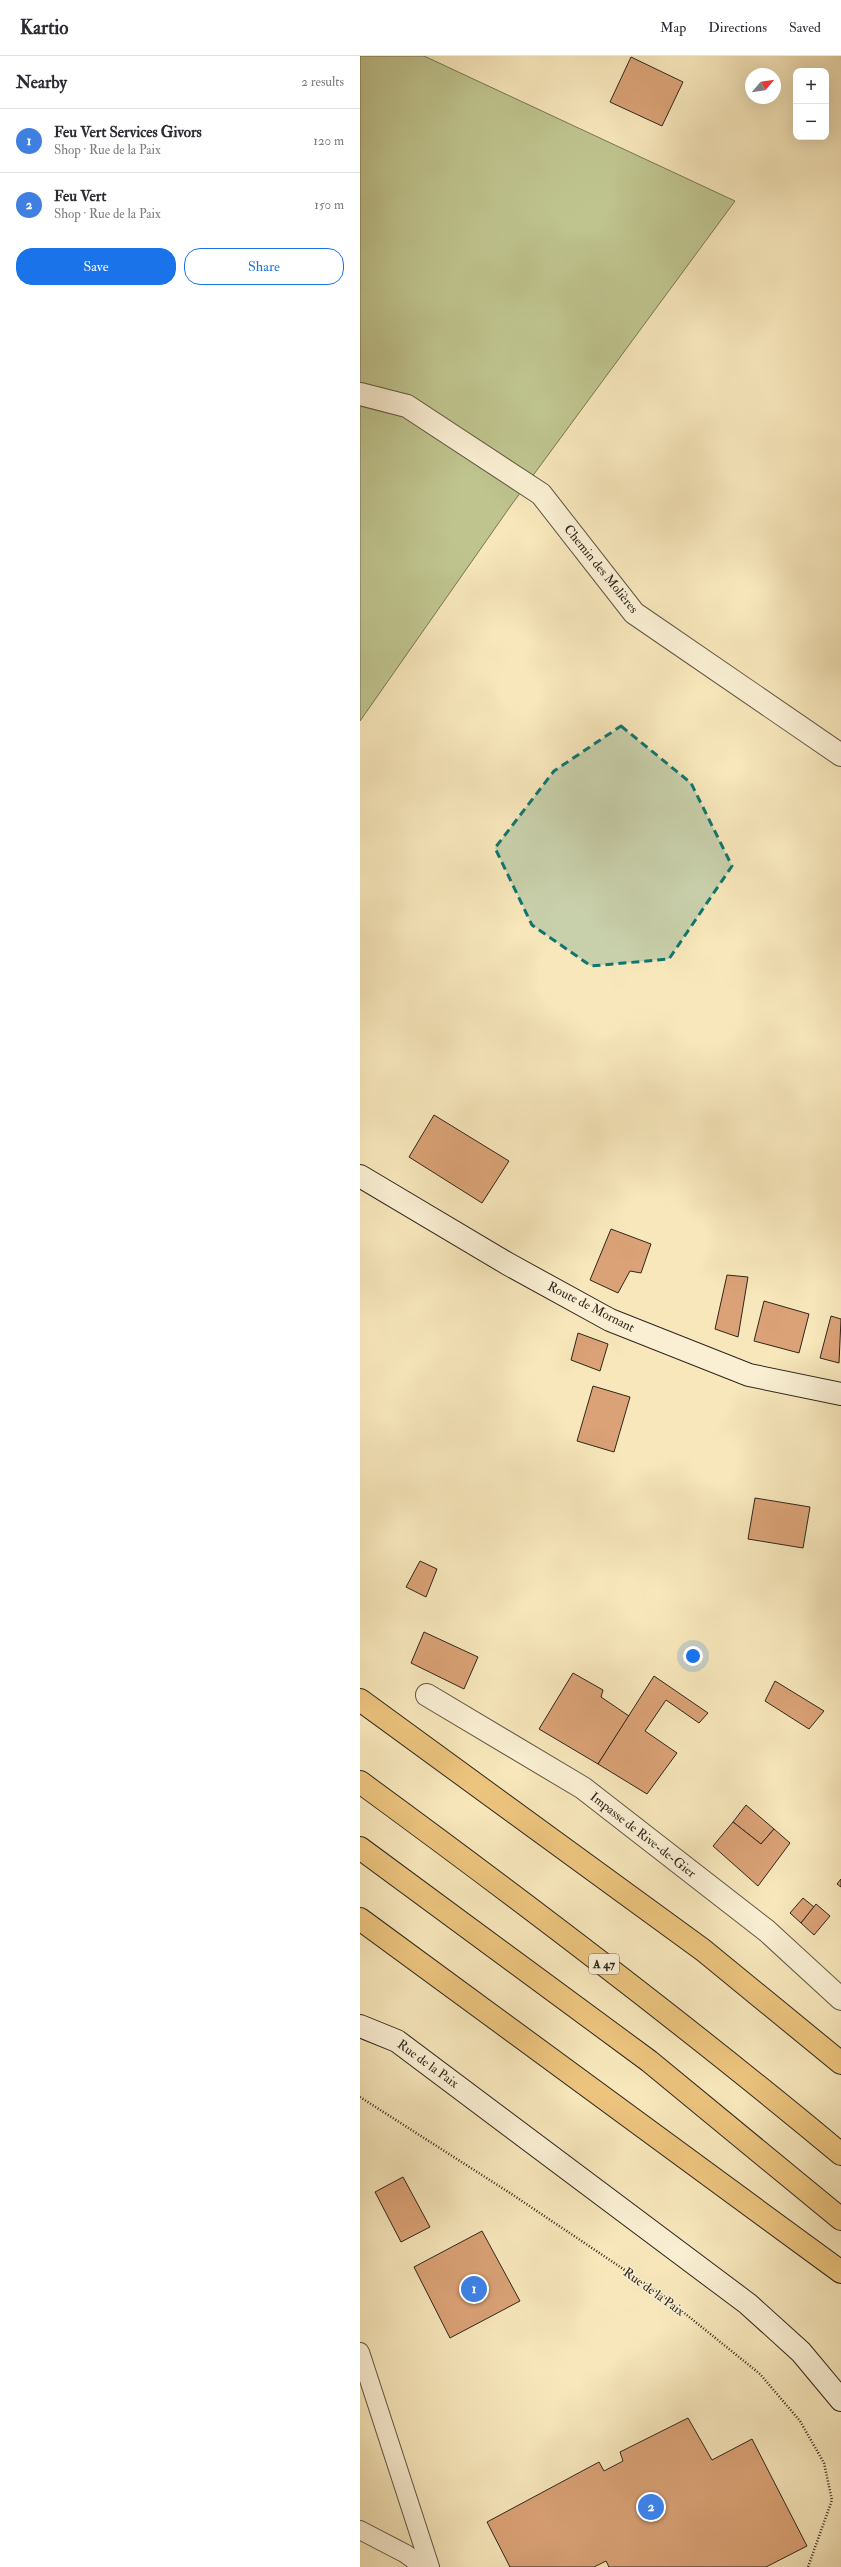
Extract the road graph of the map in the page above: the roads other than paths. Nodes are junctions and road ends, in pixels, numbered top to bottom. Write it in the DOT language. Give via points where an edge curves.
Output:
graph roads {
  1 [pos="360,394"];
  2 [pos="841,755"];
  3 [pos="360,1176"];
  4 [pos="841,1394"];
  5 [pos="427,1695"];
  6 [pos="360,1700"];
  7 [pos="360,1782"];
  8 [pos="360,1848"];
  9 [pos="360,1919"];
  10 [pos="841,1999"];
  11 [pos="360,2026"];
  12 [pos="841,2063"];
  13 [pos="841,2154"];
  14 [pos="841,2219"];
  15 [pos="841,2272"];
  16 [pos="360,2352"];
  17 [pos="841,2400"];
  18 [pos="360,2530"];
  19 [pos="423,2567"];
  20 [pos="430,2567"];
  1 -- 2 [label="main road, Chemin des Molières" via="407,406 541,494 634,613"];
  3 -- 4 [label="main road, Route de Mornant" via="508,1264 610,1320 749,1375"];
  5 -- 10 [label="main road, Impasse de Rive-de-Gier" via="583,1788 766,1931"];
  6 -- 12 [label="highway" via="703,1950"];
  7 -- 13 [label="highway, A 47" via="527,1904 744,2073"];
  8 -- 14 [label="highway" via="648,2061"];
  9 -- 15 [label="highway"];
  11 -- 17 [label="main road, Rue de la Paix" via="397,2041 748,2304 801,2352"];
  16 -- 20 [label="lane"];
  18 -- 19 [label="lane" via="406,2554"];
}
